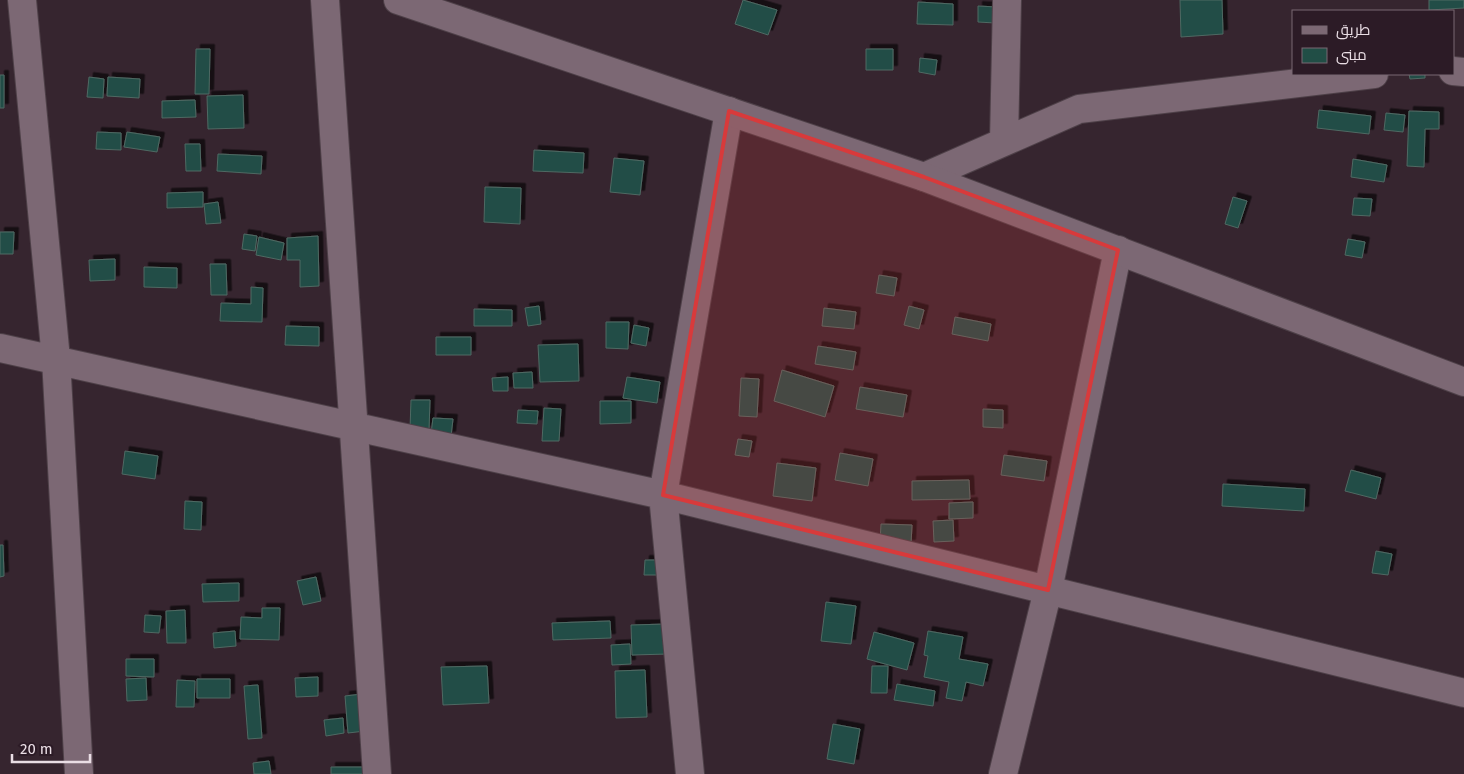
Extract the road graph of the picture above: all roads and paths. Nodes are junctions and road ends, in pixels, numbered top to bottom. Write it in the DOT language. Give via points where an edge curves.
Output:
graph roads {
  1 [pos="22,0"];
  2 [pos="325,0"];
  3 [pos="1007,0"];
  4 [pos="412,2"];
  5 [pos="1365,75"];
  6 [pos="729,111"];
  7 [pos="1004,142"];
  8 [pos="924,177"];
  9 [pos="1118,250"];
  10 [pos="0,348"];
  11 [pos="56,359"];
  12 [pos="1464,382"];
  13 [pos="354,426"];
  14 [pos="663,495"];
  15 [pos="1048,590"];
  16 [pos="1464,693"];
  17 [pos="78,774"];
  18 [pos="377,774"];
  19 [pos="690,774"];
  20 [pos="1003,774"];
  1 -- 11 [label="street"];
  2 -- 13 [label="street"];
  3 -- 7 [label="street"];
  4 -- 6 [label="street"];
  5 -- 7 [label="street" via="1079,108"];
  6 -- 8 [label="street"];
  6 -- 14 [label="street"];
  7 -- 8 [label="street"];
  8 -- 9 [label="street"];
  9 -- 12 [label="street"];
  9 -- 15 [label="street"];
  10 -- 11 [label="street"];
  11 -- 13 [label="street"];
  11 -- 17 [label="street"];
  13 -- 14 [label="street"];
  13 -- 18 [label="street"];
  14 -- 15 [label="street"];
  14 -- 19 [label="street"];
  15 -- 16 [label="street"];
  15 -- 20 [label="street"];
}
